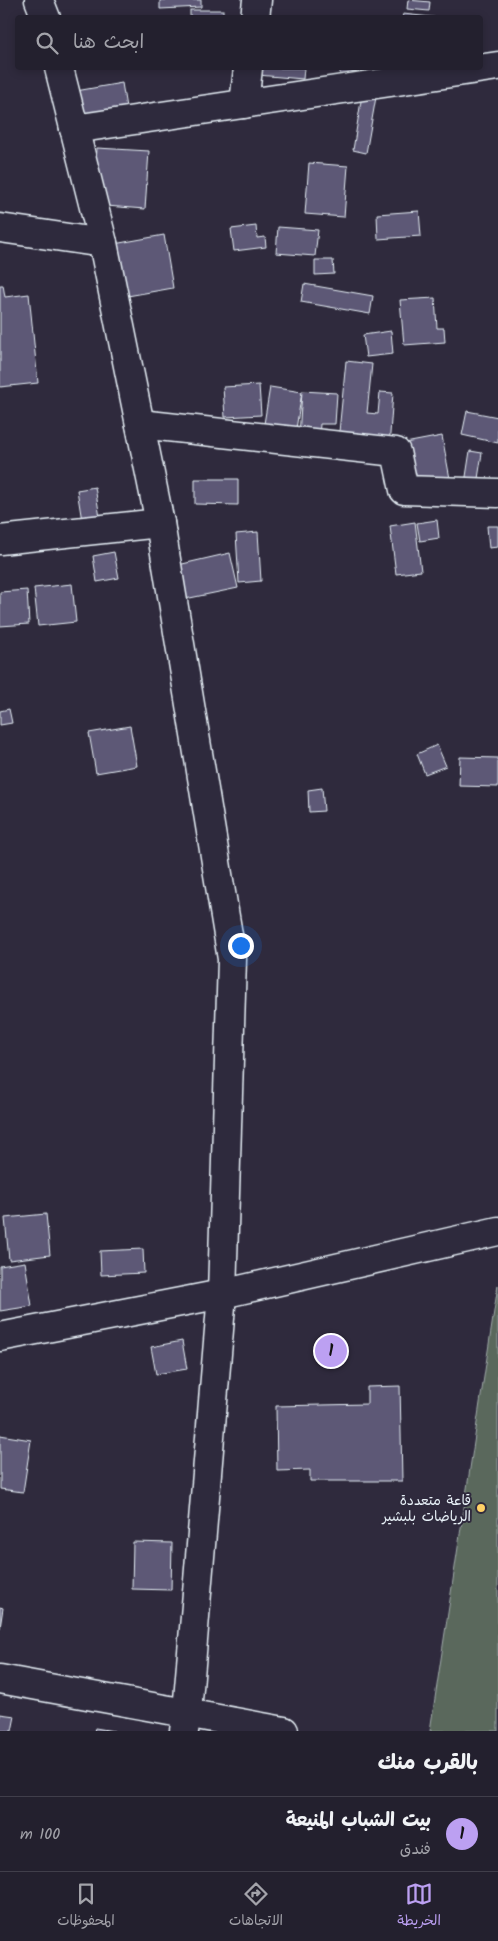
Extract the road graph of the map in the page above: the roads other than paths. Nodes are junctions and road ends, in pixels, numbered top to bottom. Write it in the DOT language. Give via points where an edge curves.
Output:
graph roads {
  1 [pos="39,0"];
  2 [pos="257,0"];
  3 [pos="45,15"];
  4 [pos="255,15"];
  5 [pos="498,66"];
  6 [pos="483,68"];
  7 [pos="59,70"];
  8 [pos="248,70"];
  9 [pos="471,70"];
  10 [pos="244,104"];
  11 [pos="74,129"];
  12 [pos="0,228"];
  13 [pos="103,243"];
  14 [pos="140,424"];
  15 [pos="498,493"];
  16 [pos="160,523"];
  17 [pos="0,540"];
  18 [pos="498,1231"];
  19 [pos="222,1294"];
  20 [pos="0,1337"];
  21 [pos="0,1679"];
  22 [pos="185,1722"];
  23 [pos="284,1731"];
  1 -- 3 [label="street"];
  2 -- 4 [label="street"];
  5 -- 6 [label="street"];
  7 -- 11 [label="street"];
  8 -- 10 [label="street"];
  9 -- 10 [label="street"];
  10 -- 11 [label="street"];
  11 -- 13 [label="street"];
  12 -- 13 [label="street"];
  13 -- 14 [label="street"];
  14 -- 15 [label="street" via="396,452 404,490"];
  14 -- 16 [label="street"];
  16 -- 17 [label="street"];
  16 -- 19 [label="street" via="232,959"];
  18 -- 19 [label="street"];
  19 -- 20 [label="street"];
  19 -- 22 [label="street"];
  21 -- 22 [label="street"];
  22 -- 23 [label="street"];
}
